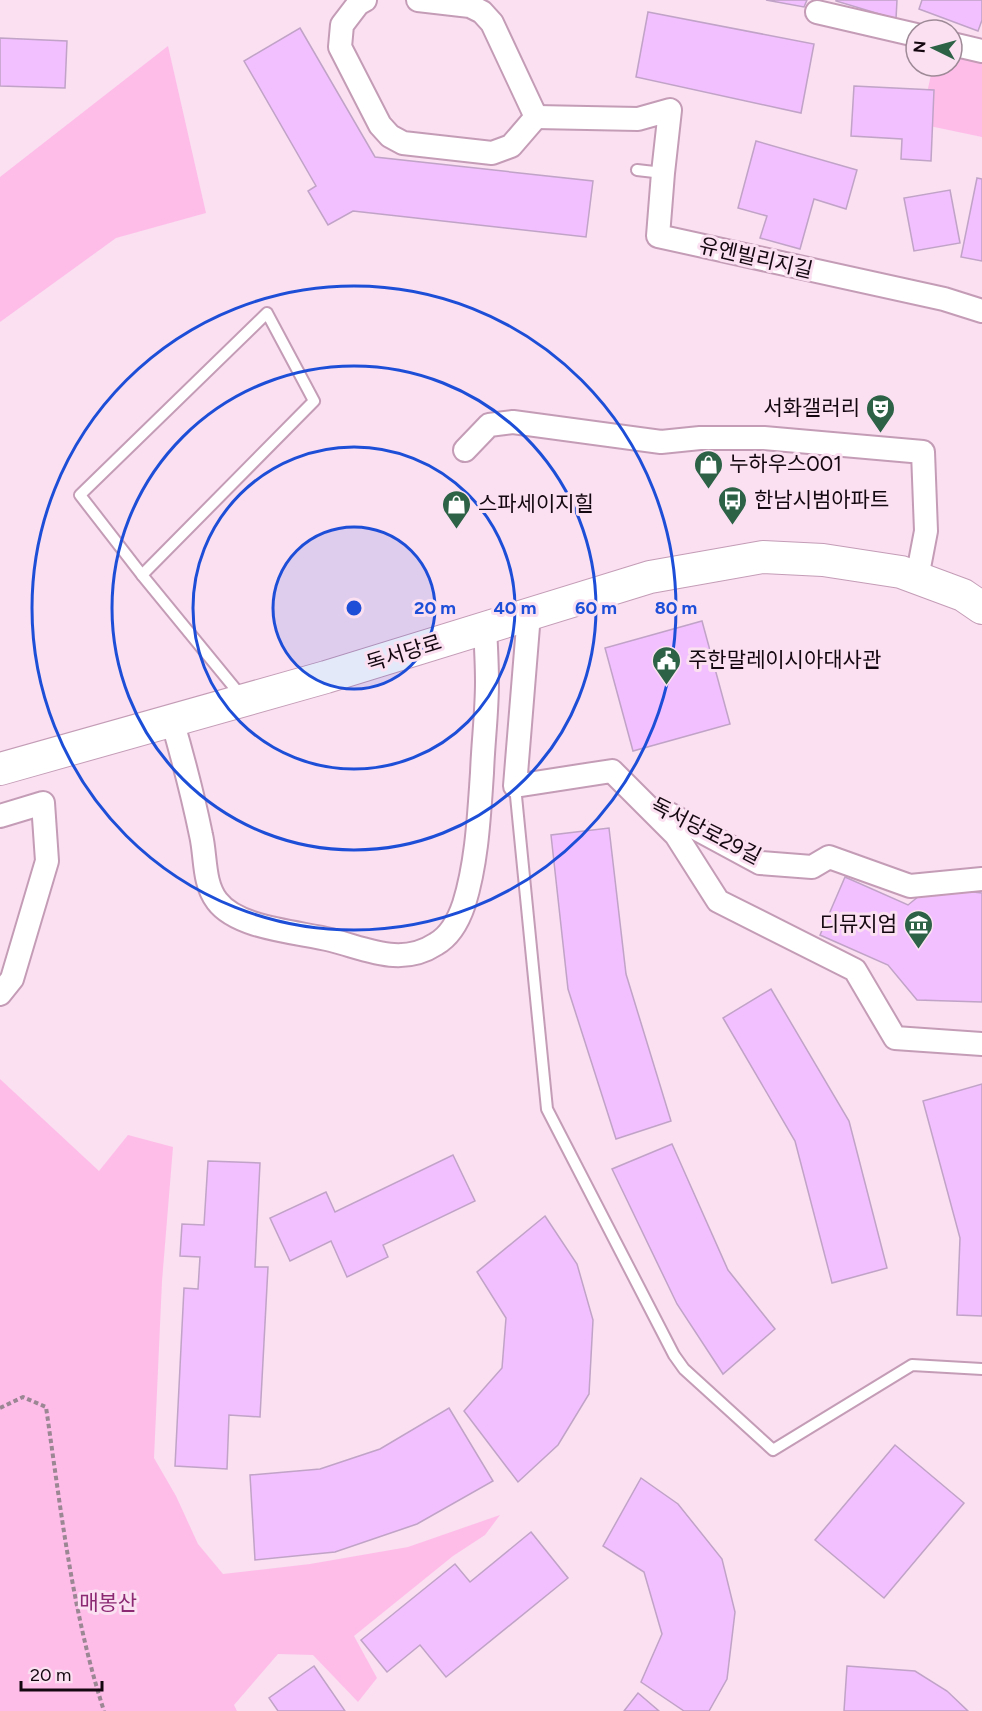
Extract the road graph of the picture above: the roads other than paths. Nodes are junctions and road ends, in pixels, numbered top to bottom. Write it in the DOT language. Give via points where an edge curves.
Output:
graph roads {
  1 [pos="365,0"];
  2 [pos="418,0"];
  3 [pos="817,12"];
  4 [pos="904,32"];
  5 [pos="964,47"];
  6 [pos="982,51"];
  7 [pos="536,117"];
  8 [pos="637,170"];
  9 [pos="663,173"];
  10 [pos="980,310"];
  11 [pos="465,450"];
  12 [pos="142,575"];
  13 [pos="917,578"];
  14 [pos="982,608"];
  15 [pos="529,614"];
  16 [pos="485,628"];
  17 [pos="244,700"];
  18 [pos="172,720"];
  19 [pos="0,769"];
  20 [pos="515,786"];
  21 [pos="638,796"];
  22 [pos="0,816"];
  23 [pos="982,879"];
  24 [pos="0,994"];
  25 [pos="982,1044"];
  26 [pos="982,1370"];
  1 -- 7 [label="street" via="342,24 340,47 380,125 390,136 403,143 492,153 511,146"];
  2 -- 7 [label="street" via="470,6 482,12 492,23"];
  3 -- 4 [label="street"];
  5 -- 6 [label="street"];
  7 -- 9 [label="street, 유엔빌리지길" via="638,119 670,110"];
  8 -- 9 [label="lane"];
  9 -- 10 [label="street, 유엔빌리지길" via="658,236"];
  11 -- 13 [label="street" via="489,425 513,422 661,442 764,438 923,452 926,531"];
  12 -- 12 [label="lane" via="314,401 267,313 80,495"];
  12 -- 17 [label="lane"];
  13 -- 14 [label="main road, 독서당로" via="963,595"];
  13 -- 15 [label="main road, 독서당로" via="823,560 763,558 650,577"];
  15 -- 16 [label="main road, 독서당로"];
  15 -- 20 [label="street"];
  16 -- 17 [label="main road, 독서당로"];
  16 -- 18 [label="street" via="486,719 479,822 464,904 452,930 436,944 415,954 381,954 263,926 224,909 215,900 209,884 189,780"];
  17 -- 18 [label="main road, 독서당로"];
  18 -- 19 [label="main road, 독서당로"];
  20 -- 21 [label="street, 독서당로29길" via="612,771"];
  20 -- 26 [label="lane" via="548,1109 684,1369 773,1450 912,1365"];
  21 -- 23 [label="street, 독서당로29길" via="760,863 812,867 829,857 910,886"];
  21 -- 25 [label="street, 독서당로29길" via="676,835 718,901 855,969 895,1038"];
  22 -- 24 [label="street" via="43,803 46,861 12,979"];
}
